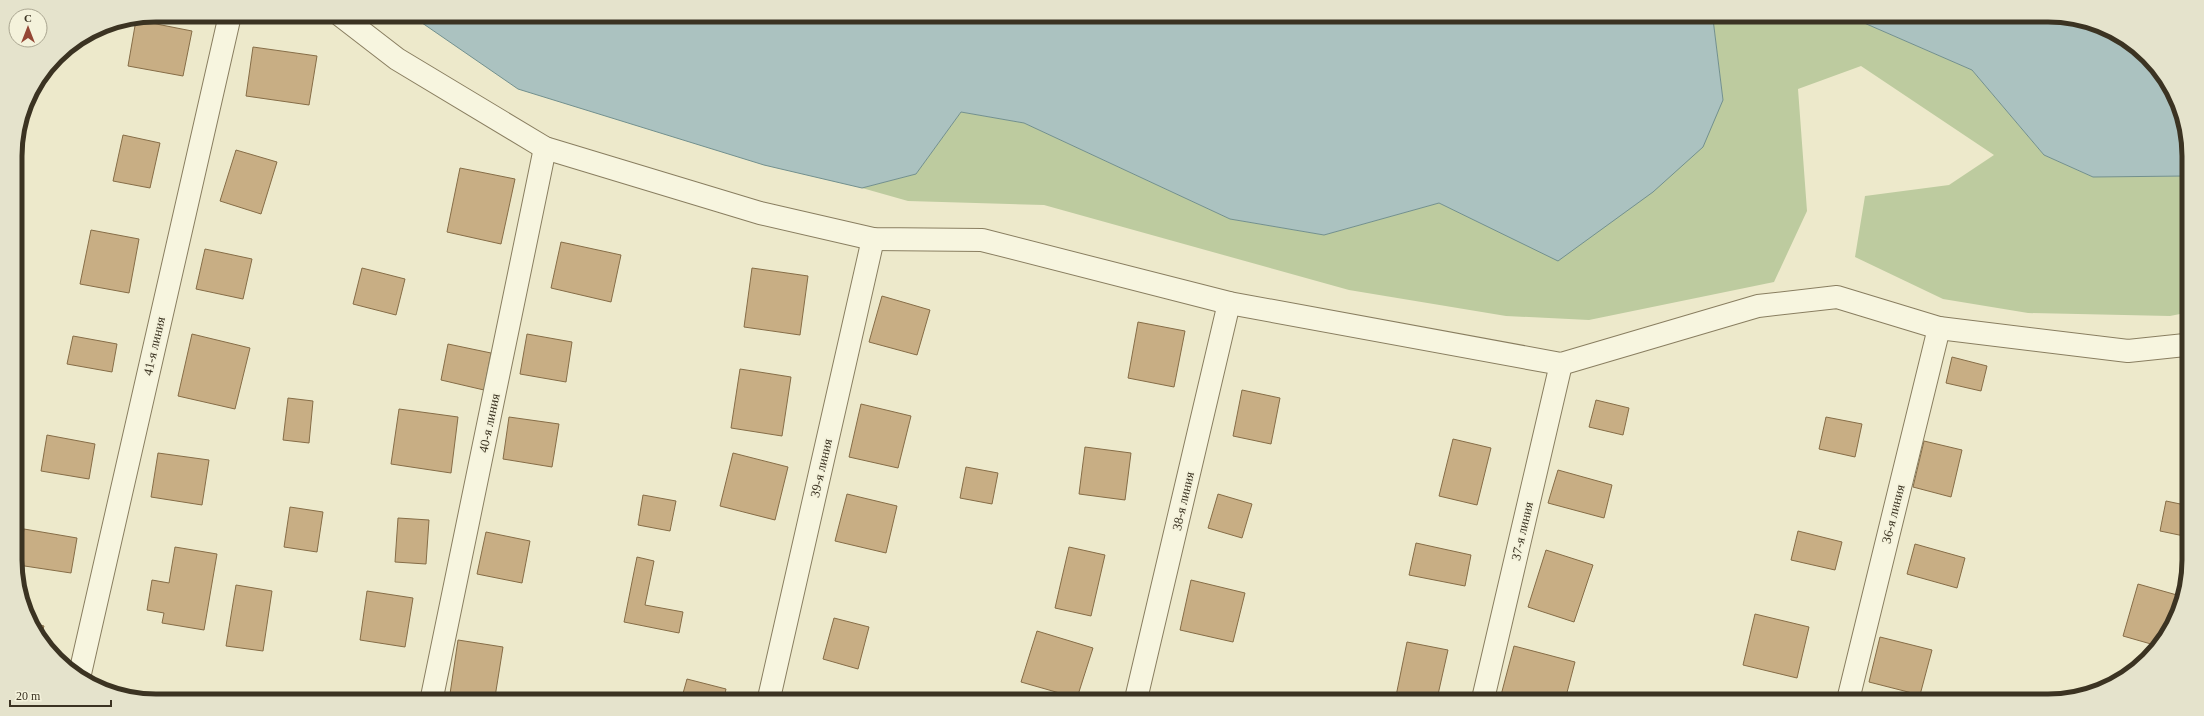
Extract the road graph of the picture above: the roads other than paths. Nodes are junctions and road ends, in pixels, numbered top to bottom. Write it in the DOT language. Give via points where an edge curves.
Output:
graph roads {
  1 [pos="228,22"];
  2 [pos="348,22"];
  3 [pos="545,148"];
  4 [pos="873,239"];
  5 [pos="1229,303"];
  6 [pos="1939,328"];
  7 [pos="2182,345"];
  8 [pos="1561,364"];
  9 [pos="81,670"];
  10 [pos="433,694"];
  11 [pos="770,694"];
  12 [pos="1137,694"];
  13 [pos="1484,694"];
  14 [pos="1849,694"];
  1 -- 9 [label="street, 41-я линия"];
  2 -- 3 [label="street" via="397,60"];
  3 -- 4 [label="street" via="760,213"];
  3 -- 10 [label="street, 40-я линия"];
  4 -- 5 [label="street" via="982,240"];
  4 -- 11 [label="street, 39-я линия"];
  5 -- 8 [label="street"];
  5 -- 12 [label="street, 38-я линия"];
  6 -- 7 [label="street" via="2128,351"];
  6 -- 8 [label="street" via="1837,297 1758,306"];
  6 -- 14 [label="street, 36-я линия"];
  8 -- 13 [label="street, 37-я линия"];
}
